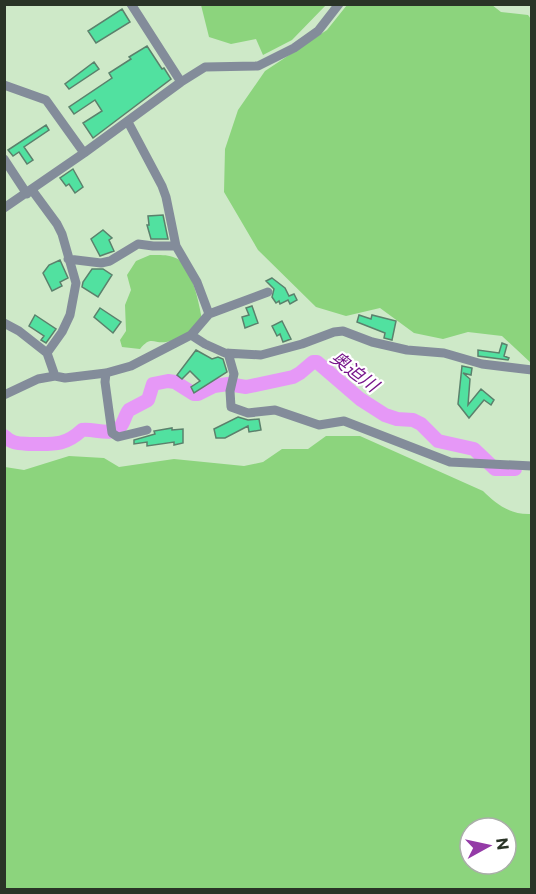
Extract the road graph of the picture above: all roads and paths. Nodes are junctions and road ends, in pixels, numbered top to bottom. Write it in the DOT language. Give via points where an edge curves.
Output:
graph roads {
  1 [pos="131,4"];
  2 [pos="339,4"];
  3 [pos="181,82"];
  4 [pos="4,85"];
  5 [pos="128,122"];
  6 [pos="84,153"];
  7 [pos="4,159"];
  8 [pos="30,192"];
  9 [pos="4,208"];
  10 [pos="176,246"];
  11 [pos="68,259"];
  12 [pos="267,292"];
  13 [pos="209,314"];
  14 [pos="4,323"];
  15 [pos="191,335"];
  16 [pos="47,353"];
  17 [pos="228,353"];
  18 [pos="531,370"];
  19 [pos="106,374"];
  20 [pos="55,376"];
  21 [pos="4,394"];
  22 [pos="147,430"];
  23 [pos="482,464"];
  24 [pos="531,466"];
  25 [pos="495,475"];
  1 -- 3 [label="street"];
  2 -- 3 [label="street" via="318,31 267,62 258,66 205,68"];
  3 -- 5 [label="street"];
  4 -- 6 [label="street" via="46,100"];
  5 -- 6 [label="street"];
  5 -- 10 [label="street" via="162,186"];
  6 -- 8 [label="street"];
  7 -- 8 [label="street"];
  8 -- 9 [label="street"];
  8 -- 11 [label="street" via="57,224"];
  10 -- 11 [label="street" via="138,244 101,263"];
  10 -- 13 [label="street" via="197,282"];
  11 -- 16 [label="street" via="76,283 70,315"];
  12 -- 13 [label="street"];
  13 -- 15 [label="street"];
  14 -- 16 [label="street"];
  15 -- 17 [label="street"];
  15 -- 19 [label="street" via="131,366"];
  16 -- 20 [label="street"];
  17 -- 18 [label="street" via="272,353 343,332 407,350"];
  17 -- 23 [label="street" via="234,374 231,407 248,413 275,410 319,425 344,422 450,462"];
  19 -- 20 [label="street"];
  19 -- 22 [label="street" via="112,433 118,437"];
  20 -- 21 [label="street"];
  23 -- 24 [label="street"];
  23 -- 25 [label="street"];
}
